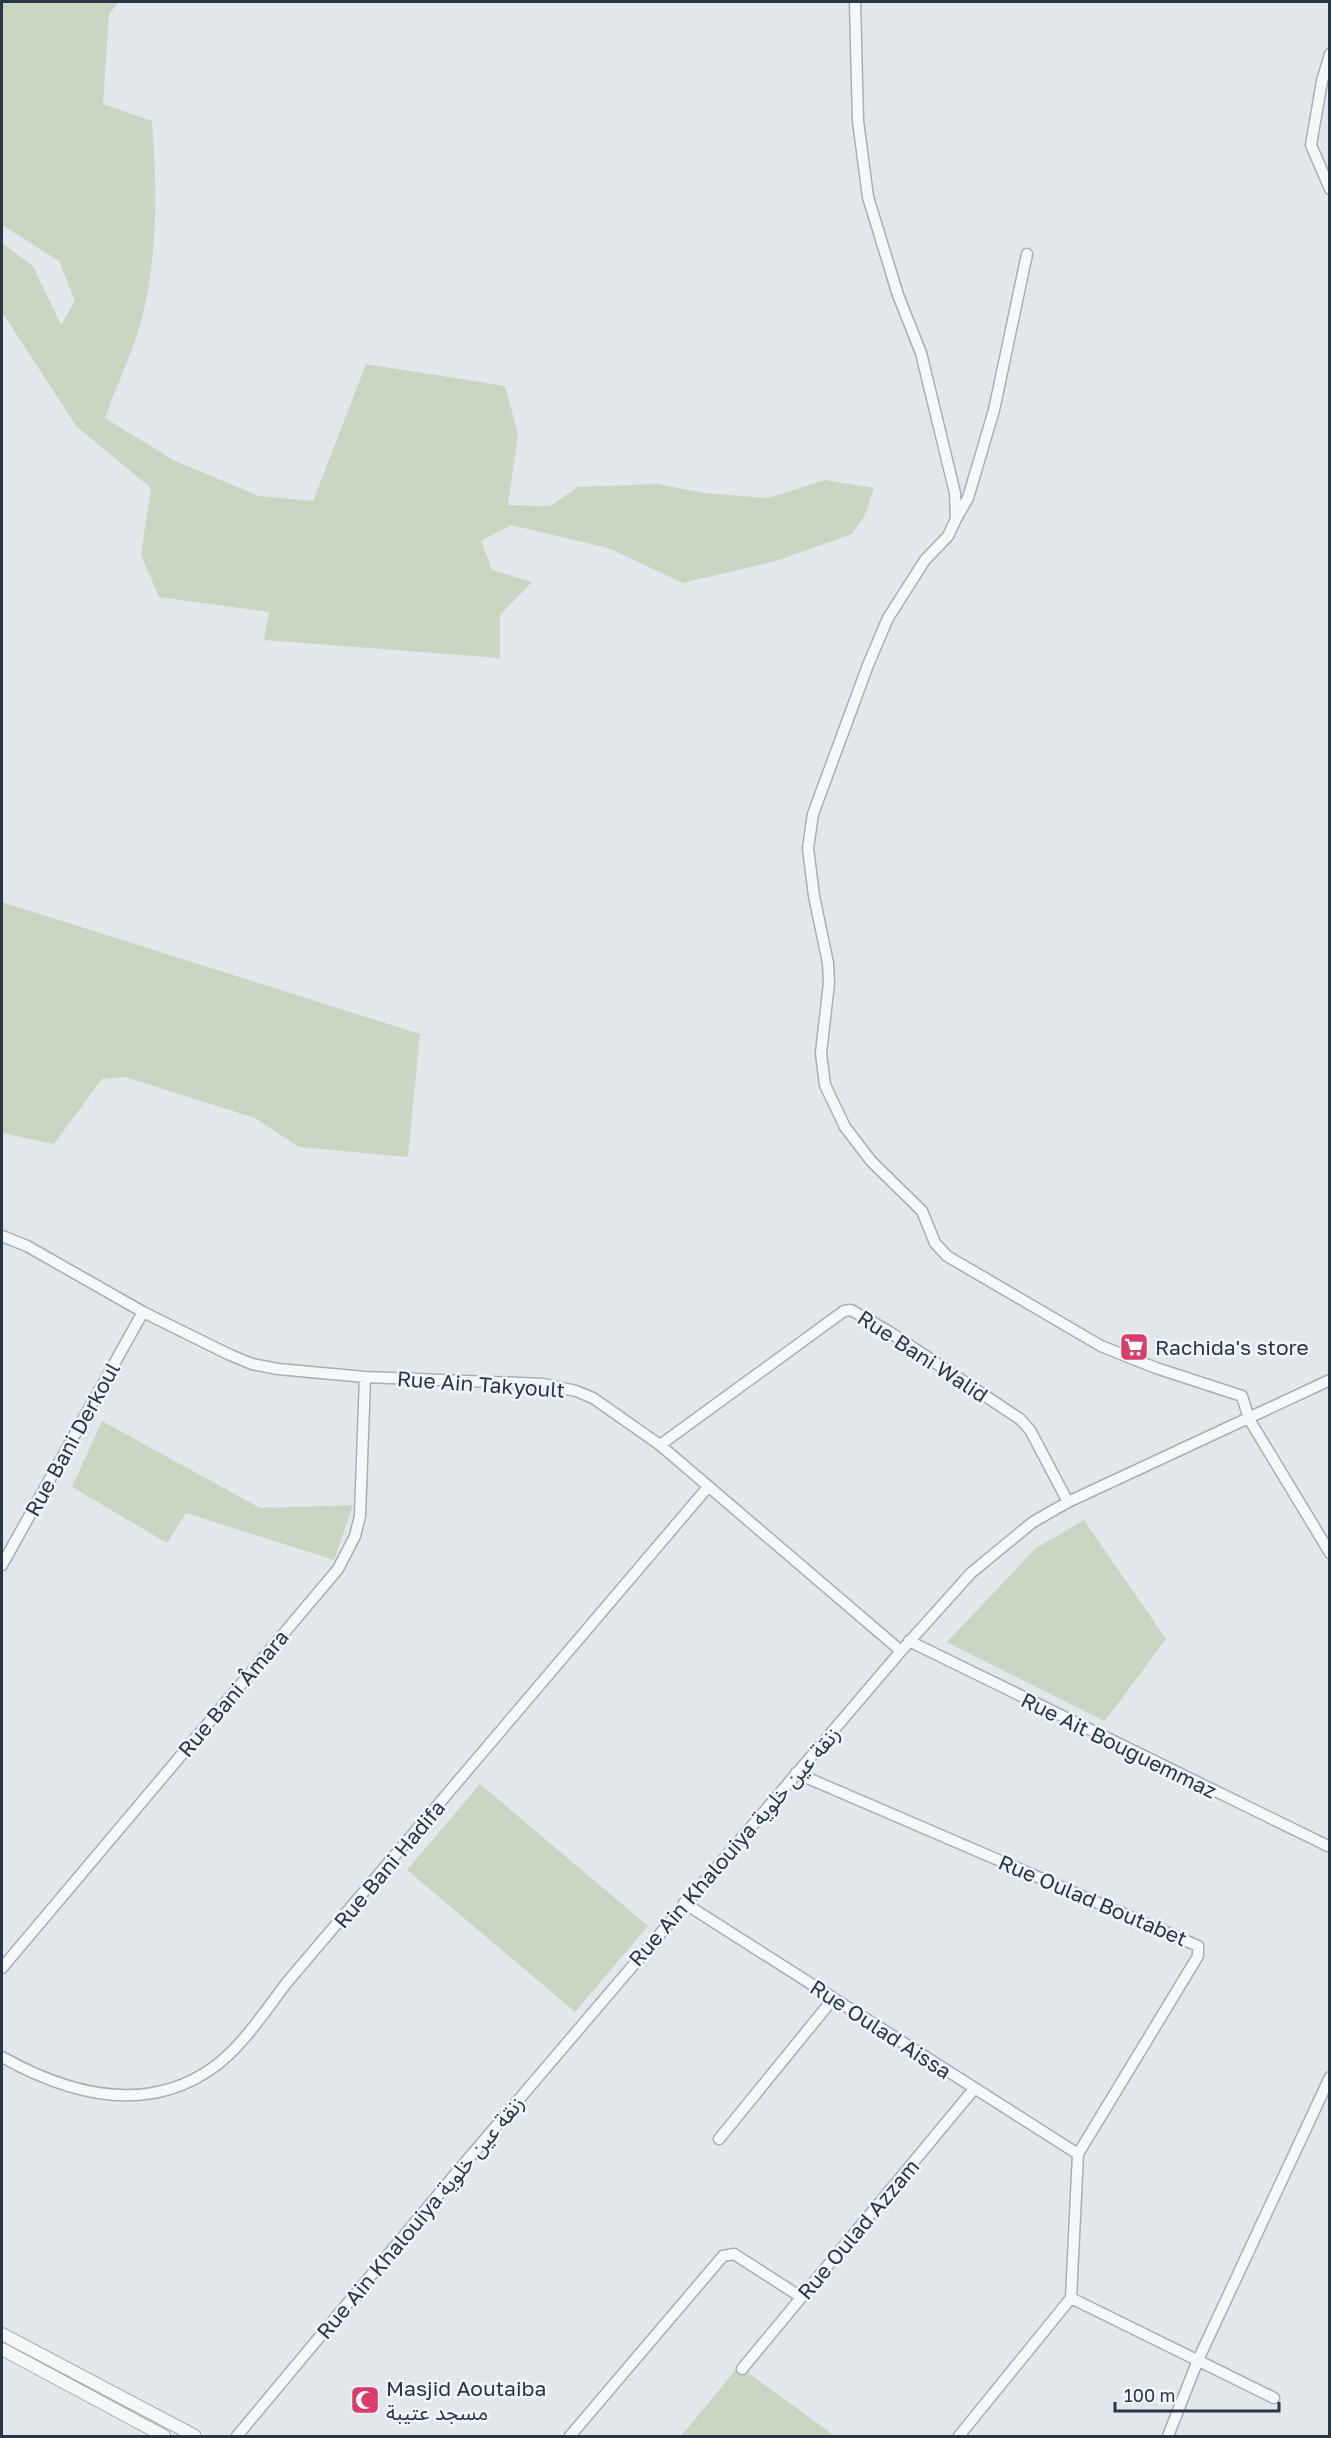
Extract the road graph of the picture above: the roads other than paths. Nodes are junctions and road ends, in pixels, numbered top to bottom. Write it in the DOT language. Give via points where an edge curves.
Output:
graph roads {
  1 [pos="855,2"];
  2 [pos="1329,54"];
  3 [pos="1329,189"];
  4 [pos="1027,254"];
  5 [pos="956,519"];
  6 [pos="2,1236"];
  7 [pos="142,1312"];
  8 [pos="365,1377"];
  9 [pos="1329,1380"];
  10 [pos="1249,1419"];
  11 [pos="660,1445"];
  12 [pos="708,1487"];
  13 [pos="1068,1502"];
  14 [pos="1329,1553"];
  15 [pos="2,1565"];
  16 [pos="909,1641"];
  17 [pos="901,1651"];
  18 [pos="796,1773"];
  19 [pos="1329,1847"];
  20 [pos="684,1904"];
  21 [pos="2,1968"];
  22 [pos="833,1999"];
  23 [pos="2,2057"];
  24 [pos="1329,2077"];
  25 [pos="974,2089"];
  26 [pos="719,2139"];
  27 [pos="1078,2154"];
  28 [pos="801,2297"];
  29 [pos="1071,2298"];
  30 [pos="2,2334"];
  31 [pos="2,2349"];
  32 [pos="1198,2360"];
  33 [pos="742,2369"];
  34 [pos="1274,2398"];
  35 [pos="164,2436"];
  36 [pos="195,2436"];
  37 [pos="237,2436"];
  38 [pos="570,2436"];
  39 [pos="959,2436"];
  40 [pos="1168,2436"];
  1 -- 5 [label="street" via="858,121 868,197 898,295 921,352 955,493"];
  2 -- 3 [label="street" via="1311,145"];
  4 -- 5 [label="street" via="994,410 971,491"];
  5 -- 10 [label="street" via="948,536 925,560 888,618 813,814 808,848 828,963 821,1053 825,1085 852,1138 922,1211 935,1242 947,1256 1101,1346 1242,1396"];
  6 -- 7 [label="street, Rue Ain Takyoult" via="27,1246"];
  7 -- 8 [label="street, Rue Ain Takyoult" via="252,1364"];
  7 -- 15 [label="street, Rue Bani Derkoul"];
  8 -- 11 [label="street, Rue Ain Takyoult" via="543,1384 569,1389 593,1398"];
  8 -- 21 [label="street, Rue Bani Âmara" via="360,1516 349,1552"];
  9 -- 10 [label="street, Rue Ain Khalouiya زنقة عين خلوية"];
  10 -- 13 [label="street, Rue Ain Khalouiya زنقة عين خلوية"];
  10 -- 14 [label="street"];
  11 -- 12 [label="street, Rue Ain Takyoult"];
  11 -- 13 [label="street, Rue Bani Walid" via="844,1311 851,1310 1020,1419 1030,1430"];
  12 -- 17 [label="street, Rue Ain Takyoult"];
  12 -- 23 [label="street, Rue Bani Hadifa" via="240,2042 214,2067 164,2090 132,2096 105,2095 47,2080"];
  13 -- 16 [label="street, Rue Ain Khalouiya زنقة عين خلوية" via="1006,1542 971,1573"];
  16 -- 17 [label="street, Rue Ain Khalouiya زنقة عين خلوية"];
  16 -- 19 [label="street, Rue Ait Bouguemmaz"];
  17 -- 18 [label="street, Rue Ain Khalouiya زنقة عين خلوية"];
  18 -- 20 [label="street, Rue Ain Khalouiya زنقة عين خلوية"];
  18 -- 27 [label="street, Rue Oulad Boutabet" via="1198,1946 1198,1956"];
  20 -- 22 [label="street, Rue Oulad Aissa"];
  20 -- 37 [label="street, Rue Ain Khalouiya زنقة عين خلوية"];
  22 -- 25 [label="street, Rue Oulad Aissa"];
  22 -- 26 [label="street"];
  24 -- 32 [label="street"];
  25 -- 27 [label="street, Rue Oulad Aissa"];
  25 -- 28 [label="street, Rue Oulad Azzam"];
  27 -- 29 [label="street, Rue Oulad Boutabet"];
  28 -- 33 [label="street, Rue Oulad Azzam"];
  28 -- 38 [label="street" via="734,2254 719,2259"];
  29 -- 32 [label="street"];
  29 -- 39 [label="street"];
  30 -- 36 [label="street"];
  31 -- 35 [label="street"];
  32 -- 34 [label="street"];
  32 -- 40 [label="street"];
}
